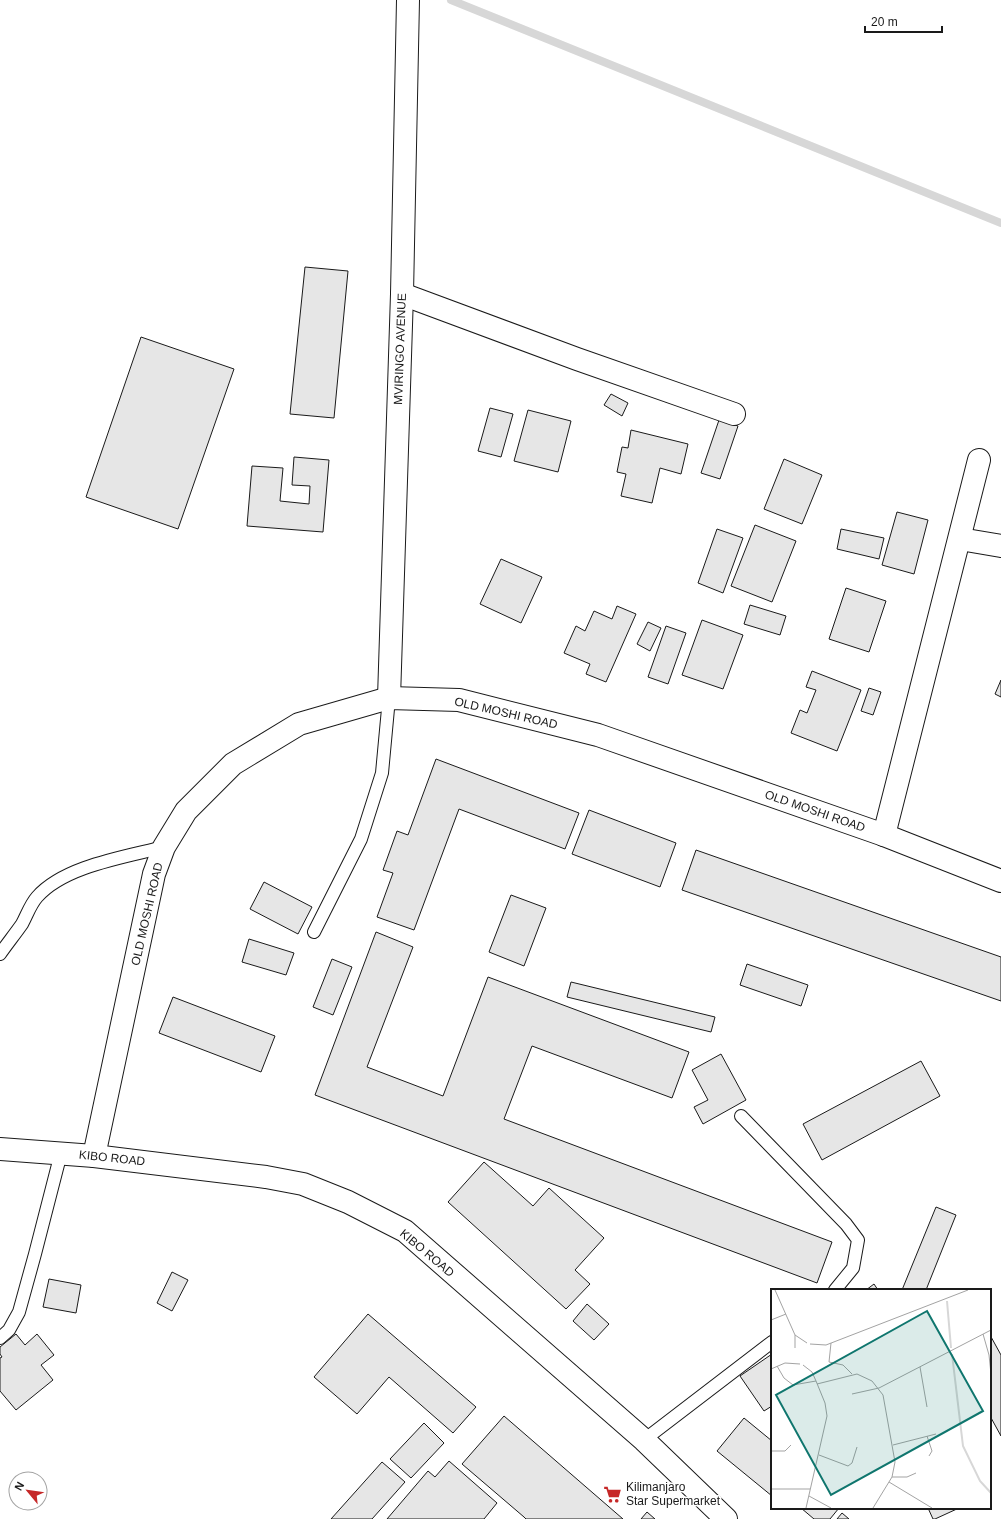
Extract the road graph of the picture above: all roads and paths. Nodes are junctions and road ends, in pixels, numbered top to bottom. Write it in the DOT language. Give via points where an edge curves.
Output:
graph roads {
  1 [pos="408,0"];
  2 [pos="402,294"];
  3 [pos="734,414"];
  4 [pos="979,460"];
  5 [pos="960,539"];
  6 [pos="1001,546"];
  7 [pos="389,698"];
  8 [pos="884,835"];
  9 [pos="164,847"];
  10 [pos="1001,881"];
  11 [pos="314,932"];
  12 [pos="0,954"];
  13 [pos="741,1116"];
  14 [pos="0,1149"];
  15 [pos="61,1153"];
  16 [pos="94,1156"];
  17 [pos="836,1289"];
  18 [pos="0,1338"];
  19 [pos="771,1343"];
  20 [pos="644,1440"];
  21 [pos="726,1519"];
  1 -- 2 [label="street, MVIRINGO AVENUE"];
  2 -- 3 [label="street"];
  2 -- 7 [label="street, MVIRINGO AVENUE"];
  4 -- 5 [label="street"];
  5 -- 6 [label="street"];
  5 -- 8 [label="street"];
  7 -- 8 [label="street, OLD MOSHI ROAD" via="459,700 598,735"];
  7 -- 9 [label="street, OLD MOSHI ROAD" via="299,724 233,764 186,811"];
  7 -- 11 [label="lane" via="380,780 361,839"];
  8 -- 10 [label="street, OLD MOSHI ROAD"];
  9 -- 12 [label="lane" via="100,863 58,879 36,899"];
  9 -- 16 [label="street, OLD MOSHI ROAD" via="154,874"];
  13 -- 17 [label="lane" via="846,1224 858,1240 853,1268"];
  14 -- 15 [label="street, KIBO ROAD"];
  15 -- 16 [label="street, KIBO ROAD"];
  15 -- 18 [label="lane" via="19,1312 9,1330"];
  16 -- 20 [label="street, KIBO ROAD" via="266,1176 303,1184 382,1219 405,1231"];
  19 -- 20 [label="lane"];
  20 -- 21 [label="street, KIBO ROAD"];
}
